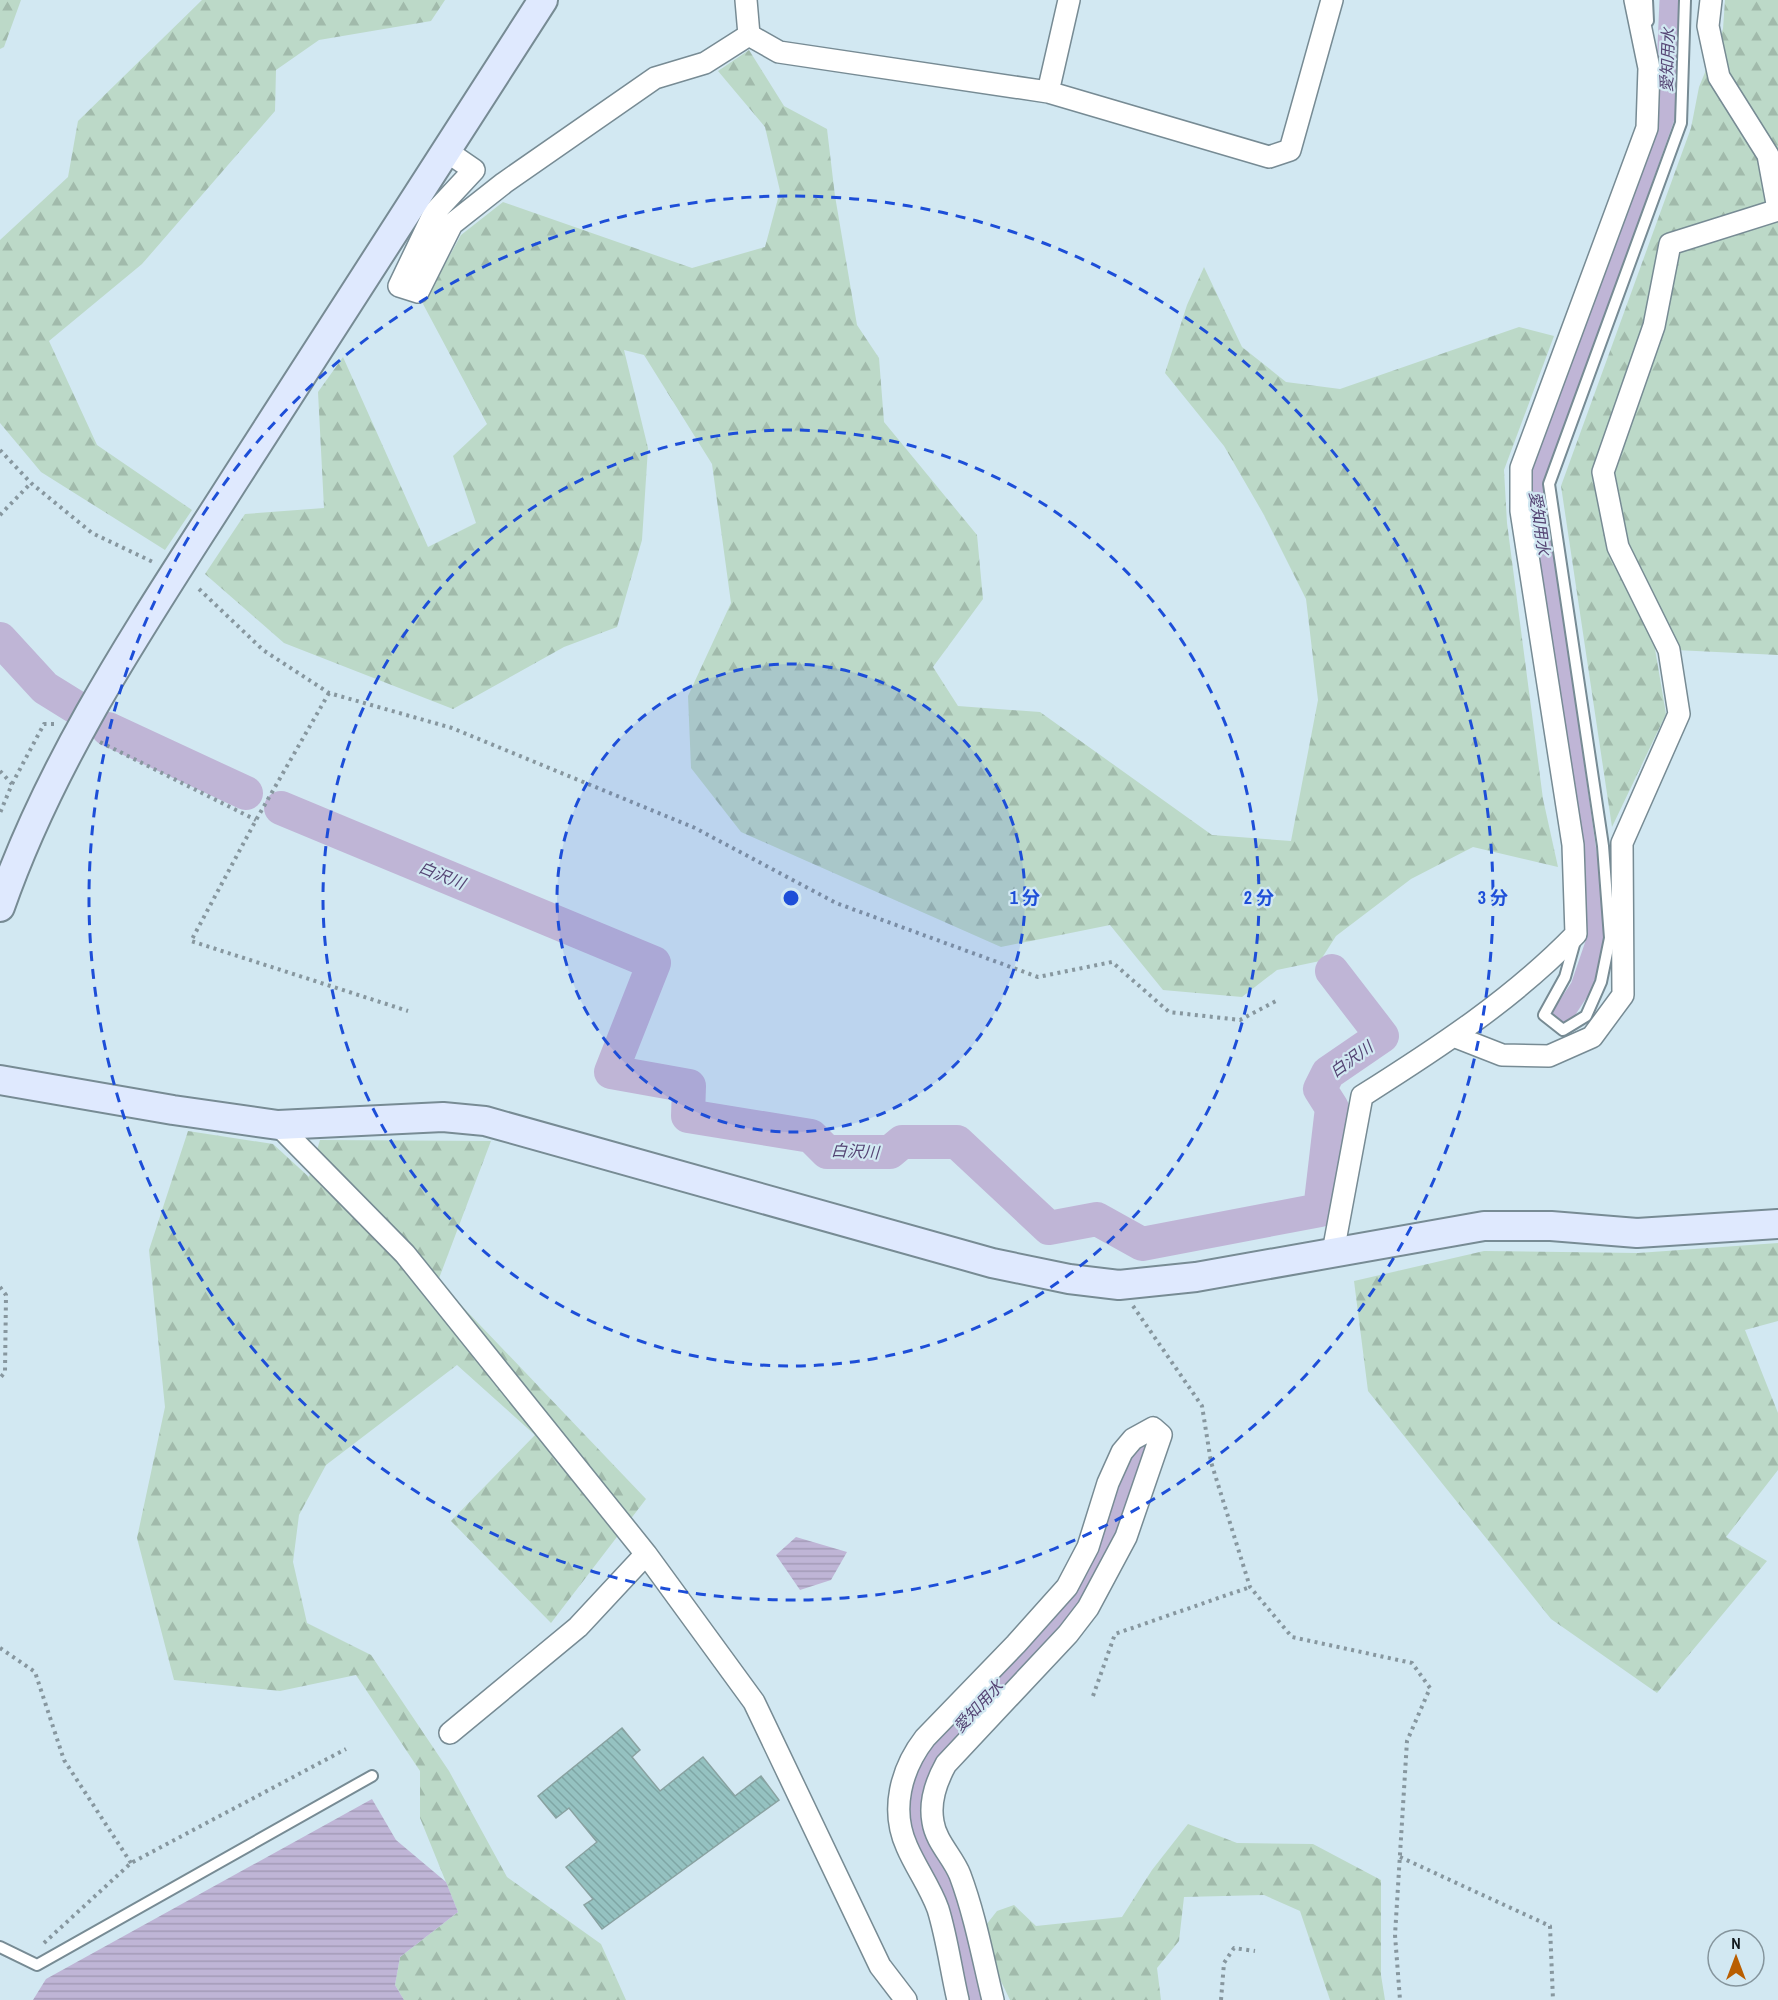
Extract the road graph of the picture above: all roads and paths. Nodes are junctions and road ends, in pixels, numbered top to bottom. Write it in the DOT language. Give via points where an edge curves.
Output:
graph roads {
  1 [pos="543,0"];
  2 [pos="746,0"];
  3 [pos="1069,0"];
  4 [pos="1332,0"];
  5 [pos="1635,0"];
  6 [pos="1647,0"];
  7 [pos="1685,0"];
  8 [pos="1711,0"];
  9 [pos="749,35"];
  10 [pos="1649,68"];
  11 [pos="1048,92"];
  12 [pos="445,150"];
  13 [pos="1778,209"];
  14 [pos="0,450"];
  15 [pos="31,483"];
  16 [pos="0,515"];
  17 [pos="159,565"];
  18 [pos="199,589"];
  19 [pos="329,693"];
  20 [pos="63,723"];
  21 [pos="91,737"];
  22 [pos="0,771"];
  23 [pos="12,783"];
  24 [pos="0,813"];
  25 [pos="256,820"];
  26 [pos="0,907"];
  27 [pos="1576,934"];
  28 [pos="1276,1001"];
  29 [pos="408,1011"];
  30 [pos="1456,1037"];
  31 [pos="0,1080"];
  32 [pos="278,1125"];
  33 [pos="1778,1224"];
  34 [pos="1333,1252"];
  35 [pos="1119,1285"];
  36 [pos="0,1287"];
  37 [pos="0,1378"];
  38 [pos="646,1554"];
  39 [pos="1250,1587"];
  40 [pos="0,1648"];
  41 [pos="1093,1696"];
  42 [pos="450,1733"];
  43 [pos="346,1749"];
  44 [pos="372,1776"];
  45 [pos="1400,1857"];
  46 [pos="131,1863"];
  47 [pos="0,1947"];
  48 [pos="1255,1950"];
  49 [pos="26,1960"];
  50 [pos="906,2000"];
  51 [pos="958,2000"];
  52 [pos="993,2000"];
  53 [pos="1221,2000"];
  54 [pos="1400,2000"];
  55 [pos="1553,2000"];
  1 -- 12 [label="street"];
  2 -- 9 [label="street"];
  3 -- 11 [label="street"];
  4 -- 11 [label="street" via="1290,150 1269,157"];
  5 -- 10 [label="street"];
  6 -- 10 [label="lane"];
  7 -- 27 [label="lane" via="1681,123 1549,484 1604,846 1610,938 1601,982 1586,1016 1563,1030 1544,1015 1565,977"];
  8 -- 13 [label="street" via="1708,26 1719,77 1768,154"];
  9 -- 11 [label="street" via="779,52"];
  9 -- 12 [label="street" via="705,63 655,78 487,196 452,224 418,292 399,286 434,213 474,170"];
  10 -- 27 [label="street" via="1647,128 1521,468 1521,511 1573,845"];
  12 -- 26 [label="street" via="100,695 39,814"];
  13 -- 30 [label="street" via="1670,243 1654,326 1604,472 1618,547 1669,650 1679,714 1622,843 1623,994 1592,1037 1549,1056 1502,1055"];
  14 -- 15 [label="path"];
  15 -- 16 [label="path"];
  15 -- 17 [label="path" via="92,533"];
  18 -- 19 [label="path" via="263,650"];
  19 -- 25 [label="path"];
  19 -- 28 [label="path" via="452,728 695,828 836,903 1038,977 1112,962 1169,1012 1240,1020"];
  20 -- 23 [label="path" via="44,724"];
  21 -- 25 [label="path"];
  22 -- 23 [label="path"];
  23 -- 24 [label="path"];
  25 -- 29 [label="path" via="191,941"];
  27 -- 30 [label="street" via="1554,957"];
  30 -- 34 [label="street" via="1362,1096"];
  31 -- 32 [label="street"];
  32 -- 35 [label="street" via="443,1117 485,1120 992,1263"];
  32 -- 38 [label="street" via="405,1254"];
  33 -- 34 [label="street" via="1637,1233 1551,1226 1484,1226"];
  34 -- 35 [label="street" via="1196,1277"];
  35 -- 39 [label="path" via="1202,1406 1211,1461"];
  36 -- 37 [label="path" via="6,1295 5,1372"];
  38 -- 42 [label="street" via="578,1628"];
  38 -- 50 [label="street" via="754,1702 880,1966"];
  39 -- 41 [label="path" via="1115,1634"];
  39 -- 45 [label="path" via="1292,1637 1412,1664 1430,1689 1407,1741"];
  40 -- 46 [label="path" via="35,1672 64,1760"];
  43 -- 46 [label="path"];
  44 -- 49 [label="lane" via="37,1965"];
  45 -- 54 [label="path" via="1395,1935"];
  45 -- 55 [label="path" via="1550,1926"];
  46 -- 49 [label="path"];
  47 -- 49 [label="lane"];
  48 -- 53 [label="path" via="1234,1948 1227,1956"];
  51 -- 52 [label="street" via="938,1911 901,1832 899,1797 904,1774 926,1738 1067,1587 1088,1547 1122,1452 1133,1439 1153,1428 1161,1435 1154,1459 1126,1538 1093,1599 1068,1634 946,1764 936,1781 933,1822 968,1898"];
}
